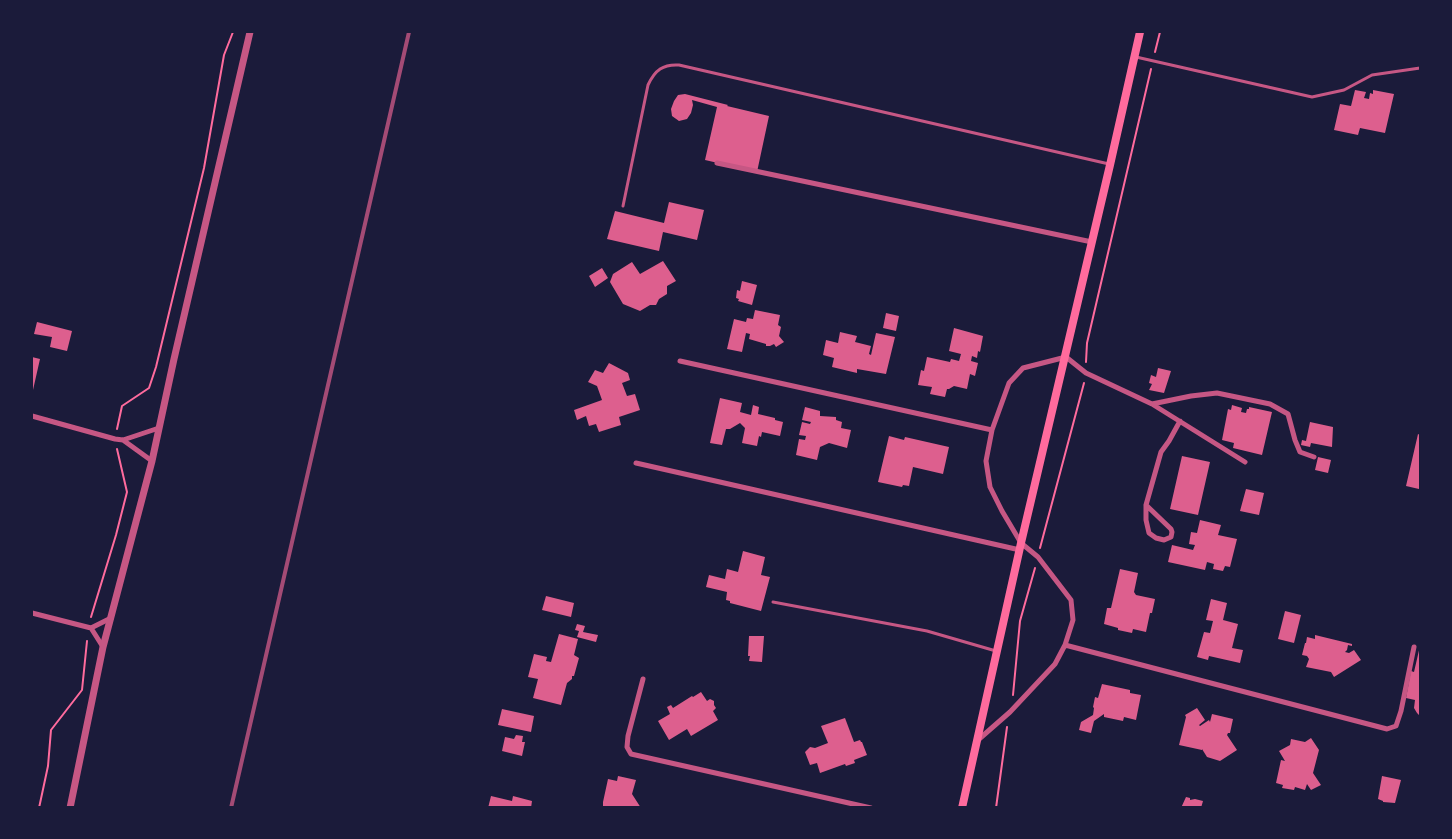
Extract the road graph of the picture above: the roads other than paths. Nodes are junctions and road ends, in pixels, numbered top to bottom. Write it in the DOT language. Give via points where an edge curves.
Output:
graph roads {
  1 [pos="250,32"];
  2 [pos="1140,32"];
  3 [pos="1134,57"];
  4 [pos="1420,68"];
  5 [pos="717,163"];
  6 [pos="1110,165"];
  7 [pos="623,206"];
  8 [pos="1092,242"];
  9 [pos="1066,357"];
  10 [pos="680,361"];
  11 [pos="1152,404"];
  12 [pos="32,416"];
  13 [pos="1180,421"];
  14 [pos="159,428"];
  15 [pos="992,430"];
  16 [pos="123,440"];
  17 [pos="1314,457"];
  18 [pos="152,461"];
  19 [pos="1245,462"];
  20 [pos="636,463"];
  21 [pos="1146,505"];
  22 [pos="1020,546"];
  23 [pos="773,602"];
  24 [pos="32,613"];
  25 [pos="111,618"];
  26 [pos="89,628"];
  27 [pos="1065,645"];
  28 [pos="103,647"];
  29 [pos="1414,647"];
  30 [pos="997,651"];
  31 [pos="643,679"];
  32 [pos="978,740"];
  33 [pos="70,807"];
  34 [pos="871,807"];
  35 [pos="962,807"];
  1 -- 14 [label="street"];
  2 -- 3 [label="main road"];
  3 -- 4 [label="lane" via="1312,97 1344,90 1372,75"];
  3 -- 6 [label="main road"];
  5 -- 8 [label="street"];
  6 -- 7 [label="lane" via="670,64 657,70 648,85"];
  6 -- 8 [label="main road"];
  8 -- 9 [label="main road"];
  9 -- 11 [label="street" via="1086,373"];
  9 -- 15 [label="street" via="1023,368 1009,383"];
  9 -- 22 [label="main road"];
  10 -- 15 [label="street"];
  11 -- 13 [label="street"];
  11 -- 17 [label="street" via="1217,393 1270,404 1288,414 1300,452"];
  12 -- 16 [label="street"];
  13 -- 19 [label="street"];
  13 -- 21 [label="street" via="1161,452"];
  14 -- 16 [label="street"];
  14 -- 18 [label="street"];
  15 -- 22 [label="street" via="986,461 990,487"];
  16 -- 18 [label="street"];
  18 -- 25 [label="street"];
  20 -- 22 [label="street"];
  21 -- 21 [label="street" via="1149,533 1164,540 1171,537 1171,529"];
  22 -- 27 [label="street" via="1038,557 1071,600 1073,620"];
  22 -- 30 [label="main road"];
  23 -- 30 [label="lane" via="927,631"];
  24 -- 26 [label="street"];
  25 -- 26 [label="street"];
  25 -- 28 [label="street"];
  26 -- 28 [label="street"];
  27 -- 29 [label="street" via="1387,729 1396,726 1401,711"];
  27 -- 32 [label="street" via="1055,664"];
  28 -- 33 [label="street"];
  30 -- 32 [label="main road"];
  31 -- 34 [label="street" via="628,736 631,754"];
  32 -- 35 [label="main road"];
}
